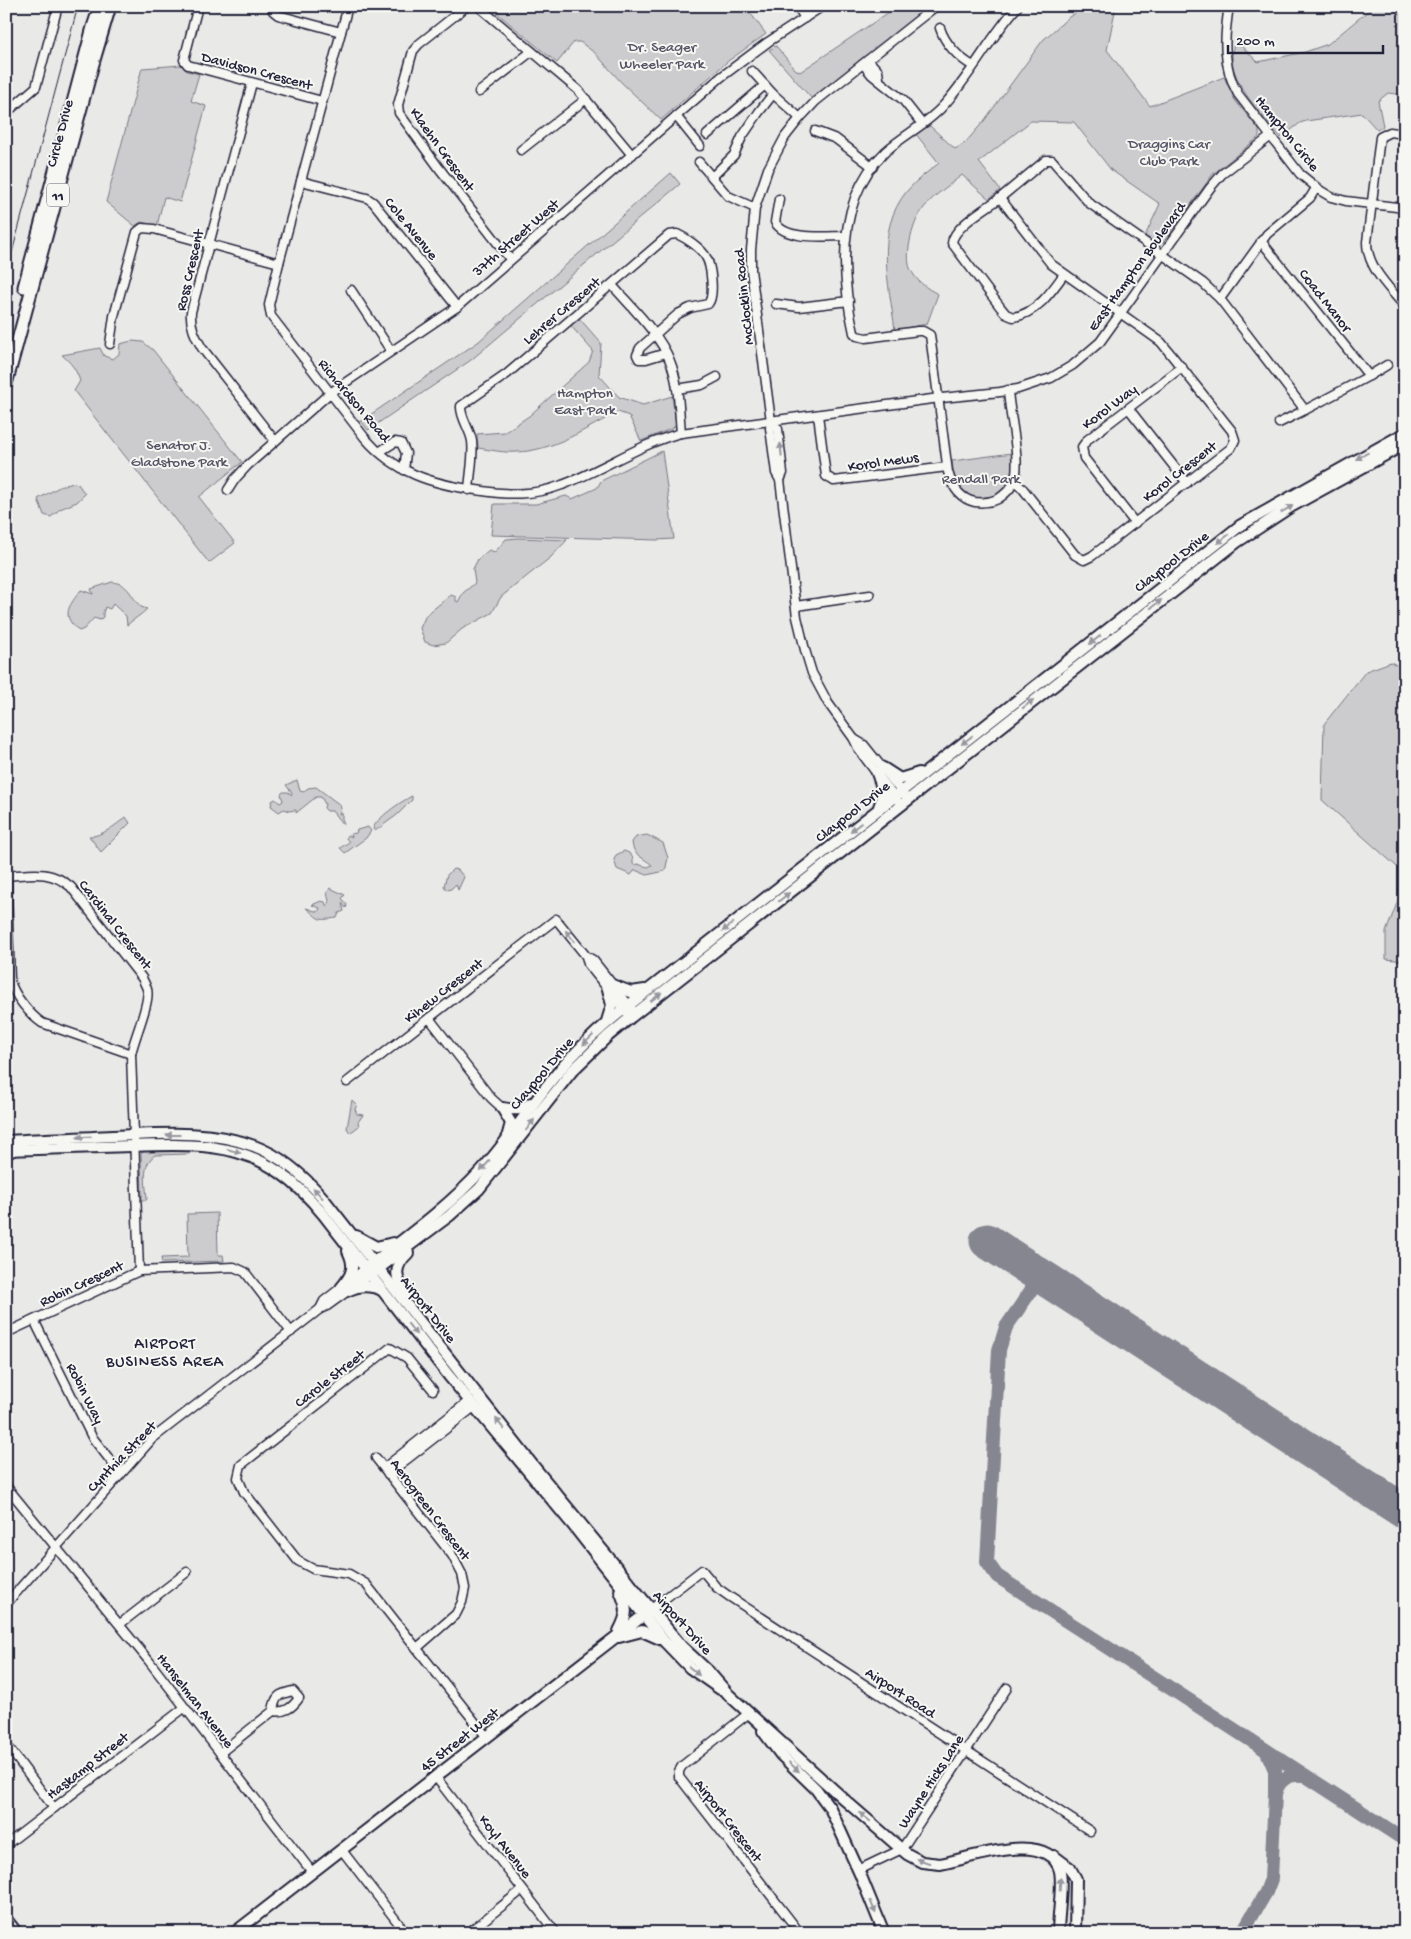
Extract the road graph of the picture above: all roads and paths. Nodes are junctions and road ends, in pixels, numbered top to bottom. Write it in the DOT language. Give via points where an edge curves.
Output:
graph roads {
  1 [pos="58,6"];
  2 [pos="95,6"];
  3 [pos="100,6"];
  4 [pos="110,6"];
  5 [pos="198,6"];
  6 [pos="272,6"];
  7 [pos="348,6"];
  8 [pos="466,6"];
  9 [pos="478,6"];
  10 [pos="797,6"];
  11 [pos="823,6"];
  12 [pos="936,6"];
  13 [pos="1018,6"];
  14 [pos="1229,6"];
  15 [pos="806,18"];
  16 [pos="93,27"];
  17 [pos="940,28"];
  18 [pos="341,32"];
  19 [pos="531,52"];
  20 [pos="866,62"];
  21 [pos="973,66"];
  22 [pos="752,71"];
  23 [pos="252,83"];
  24 [pos="765,85"];
  25 [pos="479,92"];
  26 [pos="773,94"];
  27 [pos="586,99"];
  28 [pos="322,101"];
  29 [pos="6,113"];
  30 [pos="676,116"];
  31 [pos="800,118"];
  32 [pos="922,124"];
  33 [pos="815,131"];
  34 [pos="1405,134"];
  35 [pos="707,135"];
  36 [pos="1271,136"];
  37 [pos="700,146"];
  38 [pos="521,150"];
  39 [pos="632,155"];
  40 [pos="699,162"];
  41 [pos="873,166"];
  42 [pos="712,177"];
  43 [pos="301,182"];
  44 [pos="1316,188"];
  45 [pos="1000,198"];
  46 [pos="779,199"];
  47 [pos="1372,204"];
  48 [pos="755,208"];
  49 [pos="1405,208"];
  50 [pos="845,236"];
  51 [pos="1262,241"];
  52 [pos="209,244"];
  53 [pos="1162,254"];
  54 [pos="510,259"];
  55 [pos="279,263"];
  56 [pos="1064,274"];
  57 [pos="612,285"];
  58 [pos="350,290"];
  59 [pos="1220,299"];
  60 [pos="849,301"];
  61 [pos="776,304"];
  62 [pos="457,307"];
  63 [pos="1405,307"];
  64 [pos="1122,313"];
  65 [pos="654,334"];
  66 [pos="110,344"];
  67 [pos="391,351"];
  68 [pos="666,353"];
  69 [pos="6,355"];
  70 [pos="1387,365"];
  71 [pos="1182,367"];
  72 [pos="1369,376"];
  73 [pos="717,377"];
  74 [pos="6,384"];
  75 [pos="677,389"];
  76 [pos="1008,390"];
  77 [pos="330,393"];
  78 [pos="939,398"];
  79 [pos="1129,409"];
  80 [pos="1305,410"];
  81 [pos="818,415"];
  82 [pos="771,421"];
  83 [pos="1279,424"];
  84 [pos="681,433"];
  85 [pos="1405,433"];
  86 [pos="275,441"];
  87 [pos="1405,444"];
  88 [pos="379,452"];
  89 [pos="947,467"];
  90 [pos="404,470"];
  91 [pos="1014,482"];
  92 [pos="1187,482"];
  93 [pos="228,490"];
  94 [pos="469,490"];
  95 [pos="1135,523"];
  96 [pos="870,594"];
  97 [pos="796,606"];
  98 [pos="931,768"];
  99 [pos="880,771"];
  100 [pos="900,798"];
  101 [pos="876,812"];
  102 [pos="6,861"];
  103 [pos="7,876"];
  104 [pos="610,987"];
  105 [pos="648,989"];
  106 [pos="630,1011"];
  107 [pos="429,1018"];
  108 [pos="605,1025"];
  109 [pos="131,1054"];
  110 [pos="346,1082"];
  111 [pos="538,1098"];
  112 [pos="502,1108"];
  113 [pos="133,1135"];
  114 [pos="506,1140"];
  115 [pos="134,1146"];
  116 [pos="8,1149"];
  117 [pos="414,1231"];
  118 [pos="345,1234"];
  119 [pos="425,1235"];
  120 [pos="372,1269"];
  121 [pos="139,1271"];
  122 [pos="344,1289"];
  123 [pos="382,1290"];
  124 [pos="34,1320"];
  125 [pos="420,1323"];
  126 [pos="291,1332"];
  127 [pos="6,1333"];
  128 [pos="433,1390"];
  129 [pos="472,1404"];
  130 [pos="376,1458"];
  131 [pos="386,1471"];
  132 [pos="121,1474"];
  133 [pos="6,1486"];
  134 [pos="57,1547"];
  135 [pos="702,1570"];
  136 [pos="187,1572"];
  137 [pos="616,1581"];
  138 [pos="6,1604"];
  139 [pos="647,1612"];
  140 [pos="120,1624"];
  141 [pos="614,1638"];
  142 [pos="664,1641"];
  143 [pos="417,1648"];
  144 [pos="1007,1688"];
  145 [pos="729,1695"];
  146 [pos="184,1708"];
  147 [pos="273,1711"];
  148 [pos="751,1715"];
  149 [pos="486,1736"];
  150 [pos="6,1744"];
  151 [pos="966,1751"];
  152 [pos="220,1753"];
  153 [pos="435,1776"];
  154 [pos="54,1808"];
  155 [pos="1090,1831"];
  156 [pos="6,1845"];
  157 [pos="341,1849"];
  158 [pos="902,1849"];
  159 [pos="1044,1852"];
  160 [pos="858,1870"];
  161 [pos="312,1872"];
  162 [pos="522,1890"];
  163 [pos="6,1919"];
  164 [pos="17,1933"];
  165 [pos="234,1933"];
  166 [pos="406,1933"];
  167 [pos="468,1933"];
  168 [pos="556,1933"];
  169 [pos="800,1933"];
  170 [pos="884,1933"];
  171 [pos="1058,1933"];
  172 [pos="1075,1933"];
  1 -- 29 [label="street" via="36,87"];
  2 -- 16 [label="highway"];
  3 -- 16 [label="highway, Circle Drive / 11"];
  4 -- 74 [label="highway, Circle Drive / 11"];
  5 -- 23 [label="street, Davidson Crescent" via="184,60 186,63"];
  6 -- 18 [label="street" via="278,15"];
  7 -- 18 [label="street, Richardson Road"];
  8 -- 54 [label="street, Klaehn Crescent" via="413,51 398,113"];
  9 -- 19 [label="street"];
  10 -- 15 [label="street"];
  11 -- 15 [label="street, 37th Street West"];
  12 -- 20 [label="street, McClocklin Road"];
  13 -- 21 [label="street"];
  14 -- 36 [label="street, Hampton Circle" via="1225,52 1230,79"];
  15 -- 30 [label="street, 37th Street West" via="733,67"];
  16 -- 69 [label="highway, Circle Drive / 11"];
  17 -- 21 [label="street" via="949,45"];
  18 -- 28 [label="street, Richardson Road"];
  19 -- 25 [label="street"];
  19 -- 27 [label="street"];
  20 -- 31 [label="street, McClocklin Road" via="824,94"];
  20 -- 32 [label="street" via="872,75 903,100"];
  21 -- 32 [label="street" via="947,102"];
  22 -- 24 [label="street"];
  23 -- 28 [label="street, Davidson Crescent"];
  23 -- 52 [label="street, Ross Crescent"];
  24 -- 26 [label="street"];
  24 -- 35 [label="street"];
  26 -- 31 [label="street"];
  26 -- 42 [label="street" via="734,155"];
  27 -- 38 [label="street"];
  27 -- 39 [label="street"];
  28 -- 43 [label="street, Richardson Road"];
  30 -- 37 [label="street"];
  30 -- 39 [label="street, 37th Street West"];
  31 -- 48 [label="street, McClocklin Road" via="773,158"];
  32 -- 41 [label="street" via="893,145"];
  33 -- 41 [label="street" via="836,139"];
  34 -- 47 [label="street" via="1390,132 1380,137"];
  36 -- 44 [label="street, Hampton Circle" via="1300,174"];
  36 -- 53 [label="street, East Hampton Boulevard" via="1216,180"];
  39 -- 54 [label="street, 37th Street West"];
  40 -- 42 [label="street"];
  41 -- 50 [label="street" via="856,198"];
  42 -- 48 [label="street" via="728,196"];
  43 -- 55 [label="street, Richardson Road"];
  43 -- 62 [label="street, Cole Avenue" via="373,202"];
  44 -- 47 [label="street, Hampton Circle" via="1338,199"];
  44 -- 51 [label="street" via="1310,198"];
  45 -- 53 [label="street" via="1046,160 1052,160 1088,203"];
  45 -- 56 [label="street, Korol Crescent" via="1047,259"];
  45 -- 56 [label="street" via="960,229 952,244 1006,314 1013,317 1025,313 1050,294"];
  46 -- 50 [label="street" via="775,222 782,230 806,237"];
  47 -- 49 [label="street, Hampton Circle"];
  47 -- 63 [label="street" via="1368,253 1374,267"];
  48 -- 82 [label="street, McClocklin Road" via="751,270"];
  50 -- 60 [label="street"];
  51 -- 59 [label="street"];
  51 -- 72 [label="street, Coad Manor"];
  52 -- 55 [label="street"];
  52 -- 66 [label="street" via="148,228 137,232 114,316"];
  52 -- 86 [label="street, Ross Crescent" via="191,312 192,329 202,348"];
  53 -- 59 [label="street"];
  53 -- 64 [label="street, East Hampton Boulevard"];
  54 -- 62 [label="street, 37th Street West"];
  55 -- 77 [label="street, Richardson Road" via="269,305 271,316"];
  56 -- 64 [label="street, Korol Crescent"];
  57 -- 65 [label="street, Lehrer Crescent"];
  57 -- 65 [label="street" via="673,233 705,255 711,302 684,310"];
  57 -- 94 [label="street, Lehrer Crescent" via="507,374 461,406 472,442"];
  58 -- 67 [label="street"];
  59 -- 80 [label="street"];
  60 -- 61 [label="street" via="799,307"];
  60 -- 78 [label="street" via="857,336 866,338 918,331 930,335"];
  62 -- 67 [label="street, 37th Street West"];
  64 -- 71 [label="street, Korol Crescent" via="1162,342"];
  64 -- 76 [label="street, East Hampton Boulevard" via="1100,342 1073,365 1046,380"];
  65 -- 68 [label="street, Lehrer Crescent"];
  65 -- 68 [label="street" via="638,350 637,357 643,360"];
  67 -- 77 [label="street, 37th Street West"];
  68 -- 75 [label="street, Lehrer Crescent"];
  70 -- 72 [label="street"];
  71 -- 79 [label="street, Korol Way"];
  71 -- 92 [label="street, Korol Crescent" via="1232,431 1235,440 1231,448"];
  72 -- 80 [label="street"];
  73 -- 75 [label="street" via="702,385"];
  75 -- 84 [label="street, Lehrer Crescent"];
  76 -- 78 [label="street, East Hampton Boulevard"];
  76 -- 91 [label="street" via="1016,467"];
  77 -- 86 [label="street, 37th Street West"];
  77 -- 88 [label="street, Richardson Road"];
  78 -- 81 [label="street, East Hampton Boulevard"];
  78 -- 89 [label="street"];
  79 -- 92 [label="street"];
  79 -- 95 [label="street, Korol Way" via="1087,440 1082,450 1084,458"];
  80 -- 83 [label="street"];
  81 -- 82 [label="street, East Hampton Boulevard"];
  81 -- 89 [label="street, Korol Mews" via="826,476 834,481"];
  82 -- 84 [label="street, Richardson Road"];
  82 -- 97 [label="street, McClocklin Road" via="778,429 783,473 780,480"];
  84 -- 94 [label="street, Richardson Road" via="548,490 511,494"];
  85 -- 98 [label="main road, Claypool Drive, one-way" via="1242,525"];
  86 -- 93 [label="street, 37th Street West" via="235,479"];
  100 -- 87 [label="main road, Claypool Drive, one-way" via="1237,542 1292,506"];
  88 -- 90 [label="street, Richardson Road"];
  88 -- 90 [label="street" via="395,442 401,443 406,452"];
  89 -- 91 [label="street" via="954,487 964,497 977,502 997,499"];
  90 -- 94 [label="street, Richardson Road" via="429,482"];
  91 -- 95 [label="street, Korol Crescent" via="1079,559 1088,559"];
  92 -- 95 [label="street, Korol Crescent"];
  96 -- 97 [label="street"];
  97 -- 99 [label="street, McClocklin Road" via="800,634 812,673 859,750"];
  98 -- 99 [label="main road" via="900,779"];
  98 -- 100 [label="main road, Claypool Drive"];
  99 -- 100 [label="street, McClocklin Road"];
  99 -- 101 [label="main road" via="884,794"];
  100 -- 101 [label="main road, Claypool Drive"];
  106 -- 100 [label="main road, Claypool Drive, one-way"];
  101 -- 105 [label="main road, Claypool Drive, one-way"];
  102 -- 103 [label="street"];
  103 -- 109 [label="street" via="10,981 14,992 42,1023"];
  103 -- 109 [label="street, Cardinal Crescent" via="43,874 62,879 142,978 148,990 147,1005"];
  104 -- 105 [label="main road" via="631,992"];
  104 -- 106 [label="street"];
  104 -- 107 [label="street, Kihew Crescent, one-way" via="593,960 586,956 556,919"];
  104 -- 108 [label="main road" via="612,1005"];
  105 -- 106 [label="main road, Claypool Drive"];
  106 -- 108 [label="main road, Claypool Drive"];
  119 -- 106 [label="main road, Claypool Drive, one-way" via="479,1189 572,1071"];
  107 -- 110 [label="street, Kihew Crescent"];
  107 -- 112 [label="street"];
  108 -- 111 [label="main road, Claypool Drive, one-way" via="576,1052"];
  109 -- 113 [label="street, Cardinal Crescent"];
  111 -- 112 [label="main road" via="523,1110"];
  111 -- 114 [label="main road, Claypool Drive"];
  112 -- 114 [label="main road" via="511,1123"];
  113 -- 115 [label="street, Robin Crescent"];
  113 -- 116 [label="main road, Airport Drive, one-way"];
  118 -- 113 [label="main road, Airport Drive, one-way" via="323,1198 305,1179 266,1151 210,1136"];
  114 -- 117 [label="main road, Claypool Drive, one-way" via="466,1186"];
  115 -- 116 [label="main road, Airport Drive"];
  115 -- 118 [label="main road, Airport Drive, one-way" via="210,1146 257,1159 296,1184"];
  115 -- 121 [label="street, Robin Crescent"];
  117 -- 118 [label="main road" via="390,1244 376,1247"];
  117 -- 120 [label="main road, Claypool Drive"];
  118 -- 120 [label="main road, Airport Drive"];
  118 -- 122 [label="main road" via="353,1266"];
  119 -- 120 [label="main road, Claypool Drive"];
  119 -- 125 [label="main road" via="396,1269 398,1281"];
  120 -- 122 [label="street, Cynthia Street"];
  120 -- 123 [label="main road, Airport Drive"];
  120 -- 125 [label="main road, Airport Drive"];
  121 -- 124 [label="street, Robin Crescent"];
  121 -- 126 [label="street, Robin Crescent" via="240,1268"];
  122 -- 123 [label="main road" via="360,1285"];
  122 -- 126 [label="street, Cynthia Street" via="324,1301 320,1309"];
  123 -- 129 [label="main road, Airport Drive, one-way"];
  124 -- 127 [label="street, Robin Crescent"];
  124 -- 132 [label="street, Robin Way" via="92,1437"];
  139 -- 125 [label="main road, Airport Drive, one-way" via="574,1514"];
  126 -- 132 [label="street, Cynthia Street" via="152,1440"];
  128 -- 143 [label="street, Carole Street" via="407,1358 390,1348 241,1465 238,1478 244,1492 298,1561 313,1569 349,1574 361,1580"];
  129 -- 131 [label="street"];
  129 -- 137 [label="main road, Airport Drive"];
  130 -- 131 [label="street, Aerogreen Crescent"];
  131 -- 143 [label="street, Aerogreen Crescent" via="454,1558 465,1588 456,1614"];
  132 -- 134 [label="street, Cynthia Street"];
  133 -- 134 [label="street"];
  134 -- 138 [label="street, Cynthia Street"];
  134 -- 140 [label="street, Hanselman Avenue"];
  135 -- 139 [label="street, 45 Street West"];
  135 -- 151 [label="street, Airport Road" via="730,1598"];
  136 -- 140 [label="street"];
  137 -- 139 [label="main road, Airport Drive"];
  137 -- 141 [label="main road" via="627,1611"];
  139 -- 141 [label="main road, 45 Street West"];
  139 -- 142 [label="main road, Airport Drive"];
  139 -- 145 [label="main road, Airport Drive"];
  140 -- 146 [label="street, Hanselman Avenue"];
  141 -- 142 [label="main road" via="642,1631"];
  141 -- 149 [label="main road, 45 Street West"];
  142 -- 145 [label="main road, Airport Drive, one-way" via="690,1668"];
  143 -- 149 [label="street, Carole Street"];
  144 -- 151 [label="street, Wayne Hicks Lane"];
  145 -- 148 [label="main road, Airport Drive"];
  146 -- 152 [label="street, Hanselman Avenue"];
  146 -- 154 [label="street, Haskamp Street"];
  147 -- 152 [label="street"];
  158 -- 148 [label="main road, Airport Drive, one-way"];
  148 -- 160 [label="main road, Airport Drive, one-way" via="781,1755 824,1799 836,1818"];
  148 -- 169 [label="street, Airport Crescent" via="682,1766 679,1777"];
  149 -- 153 [label="main road, 45 Street West"];
  150 -- 154 [label="street"];
  151 -- 155 [label="street, Airport Road"];
  151 -- 158 [label="street, Wayne Hicks Lane"];
  152 -- 161 [label="street, Hanselman Avenue"];
  153 -- 157 [label="main road, 45 Street West"];
  153 -- 162 [label="street, Koyl Avenue"];
  154 -- 156 [label="street, Haskamp Street"];
  157 -- 161 [label="main road, 45 Street West"];
  157 -- 166 [label="street"];
  159 -- 158 [label="main road, Airport Drive, one-way" via="1029,1848 1012,1849 931,1864 916,1860"];
  158 -- 160 [label="street, Wayne Hicks Lane"];
  171 -- 159 [label="main road, one-way" via="1060,1870"];
  159 -- 172 [label="main road, Airport Drive" via="1055,1856 1074,1874 1077,1888"];
  160 -- 170 [label="main road, Airport Drive, one-way"];
  161 -- 165 [label="main road, 45 Street West"];
  162 -- 167 [label="street"];
  162 -- 168 [label="street, Koyl Avenue"];
  163 -- 164 [label="main road"];
}
